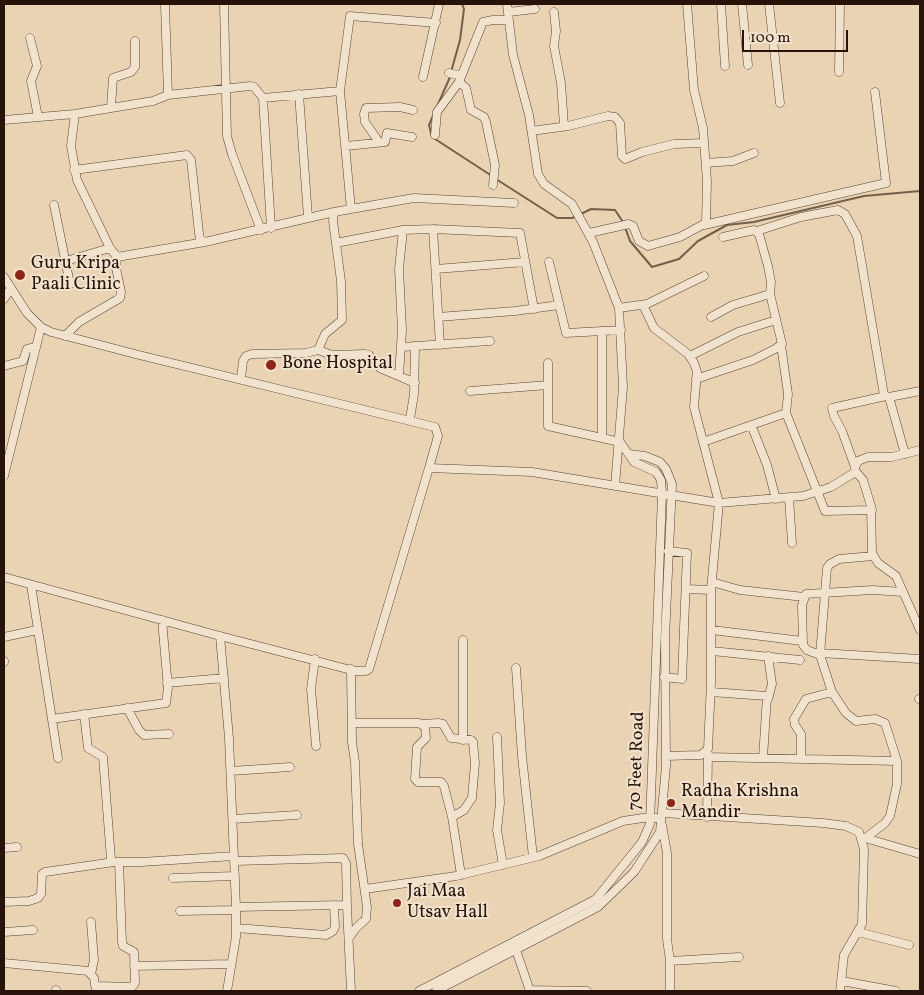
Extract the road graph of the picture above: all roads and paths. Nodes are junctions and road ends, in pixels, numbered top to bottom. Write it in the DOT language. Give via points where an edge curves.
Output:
graph roads {
  1 [pos="165,4"];
  2 [pos="224,4"];
  3 [pos="439,4"];
  4 [pos="687,4"];
  5 [pos="721,4"];
  6 [pos="742,4"];
  7 [pos="769,4"];
  8 [pos="840,4"];
  9 [pos="507,8"];
  10 [pos="535,9"];
  11 [pos="554,12"];
  12 [pos="509,20"];
  13 [pos="436,23"];
  14 [pos="30,38"];
  15 [pos="135,41"];
  16 [pos="725,66"];
  17 [pos="748,66"];
  18 [pos="839,72"];
  19 [pos="456,77"];
  20 [pos="423,78"];
  21 [pos="225,88"];
  22 [pos="340,91"];
  23 [pos="874,92"];
  24 [pos="299,94"];
  25 [pos="168,95"];
  26 [pos="263,98"];
  27 [pos="780,103"];
  28 [pos="112,107"];
  29 [pos="414,110"];
  30 [pos="75,114"];
  31 [pos="38,117"];
  32 [pos="4,120"];
  33 [pos="564,126"];
  34 [pos="532,131"];
  35 [pos="434,135"];
  36 [pos="412,136"];
  37 [pos="379,142"];
  38 [pos="704,143"];
  39 [pos="346,146"];
  40 [pos="754,153"];
  41 [pos="706,163"];
  42 [pos="74,170"];
  43 [pos="493,180"];
  44 [pos="514,203"];
  45 [pos="54,205"];
  46 [pos="351,209"];
  47 [pos="334,212"];
  48 [pos="308,218"];
  49 [pos="704,225"];
  50 [pos="271,228"];
  51 [pos="433,229"];
  52 [pos="261,230"];
  53 [pos="403,230"];
  54 [pos="757,231"];
  55 [pos="589,233"];
  56 [pos="723,237"];
  57 [pos="205,242"];
  58 [pos="336,243"];
  59 [pos="110,248"];
  60 [pos="117,257"];
  61 [pos="66,261"];
  62 [pos="525,262"];
  63 [pos="549,262"];
  64 [pos="436,269"];
  65 [pos="704,276"];
  66 [pos="4,277"];
  67 [pos="70,284"];
  68 [pos="11,288"];
  69 [pos="770,294"];
  70 [pos="4,299"];
  71 [pos="559,305"];
  72 [pos="643,305"];
  73 [pos="619,308"];
  74 [pos="534,309"];
  75 [pos="438,317"];
  76 [pos="711,317"];
  77 [pos="776,320"];
  78 [pos="41,327"];
  79 [pos="622,330"];
  80 [pos="602,331"];
  81 [pos="64,336"];
  82 [pos="490,341"];
  83 [pos="440,345"];
  84 [pos="415,346"];
  85 [pos="781,346"];
  86 [pos="36,347"];
  87 [pos="402,347"];
  88 [pos="318,350"];
  89 [pos="690,356"];
  90 [pos="548,363"];
  91 [pos="4,366"];
  92 [pos="399,376"];
  93 [pos="241,378"];
  94 [pos="696,379"];
  95 [pos="415,383"];
  96 [pos="548,386"];
  97 [pos="470,391"];
  98 [pos="920,391"];
  99 [pos="887,396"];
  100 [pos="786,413"];
  101 [pos="410,419"];
  102 [pos="752,426"];
  103 [pos="602,438"];
  104 [pos="620,442"];
  105 [pos="703,442"];
  106 [pos="920,450"];
  107 [pos="629,454"];
  108 [pos="905,454"];
  109 [pos="429,468"];
  110 [pos="856,470"];
  111 [pos="4,476"];
  112 [pos="615,486"];
  113 [pos="819,491"];
  114 [pos="662,494"];
  115 [pos="671,496"];
  116 [pos="789,498"];
  117 [pos="776,499"];
  118 [pos="720,503"];
  119 [pos="872,510"];
  120 [pos="792,543"];
  121 [pos="668,551"];
  122 [pos="873,556"];
  123 [pos="4,577"];
  124 [pos="32,585"];
  125 [pos="712,586"];
  126 [pos="686,589"];
  127 [pos="903,592"];
  128 [pos="824,593"];
  129 [pos="804,596"];
  130 [pos="162,620"];
  131 [pos="37,630"];
  132 [pos="712,630"];
  133 [pos="920,630"];
  134 [pos="220,636"];
  135 [pos="4,637"];
  136 [pos="462,640"];
  137 [pos="802,641"];
  138 [pos="712,651"];
  139 [pos="820,654"];
  140 [pos="768,656"];
  141 [pos="315,659"];
  142 [pos="920,659"];
  143 [pos="800,660"];
  144 [pos="516,668"];
  145 [pos="351,669"];
  146 [pos="664,677"];
  147 [pos="224,678"];
  148 [pos="167,683"];
  149 [pos="711,692"];
  150 [pos="832,692"];
  151 [pos="768,698"];
  152 [pos="127,708"];
  153 [pos="84,714"];
  154 [pos="52,718"];
  155 [pos="353,722"];
  156 [pos="423,724"];
  157 [pos="169,734"];
  158 [pos="497,738"];
  159 [pos="463,740"];
  160 [pos="316,746"];
  161 [pos="708,753"];
  162 [pos="666,756"];
  163 [pos="58,758"];
  164 [pos="762,758"];
  165 [pos="801,759"];
  166 [pos="897,761"];
  167 [pos="290,768"];
  168 [pos="231,771"];
  169 [pos="297,815"];
  170 [pos="452,817"];
  171 [pos="707,817"];
  172 [pos="652,818"];
  173 [pos="233,819"];
  174 [pos="662,820"];
  175 [pos="864,839"];
  176 [pos="17,847"];
  177 [pos="4,848"];
  178 [pos="920,854"];
  179 [pos="533,857"];
  180 [pos="234,858"];
  181 [pos="116,862"];
  182 [pos="503,865"];
  183 [pos="461,875"];
  184 [pos="235,876"];
  185 [pos="173,878"];
  186 [pos="365,888"];
  187 [pos="4,902"];
  188 [pos="334,905"];
  189 [pos="593,905"];
  190 [pos="347,907"];
  191 [pos="236,908"];
  192 [pos="180,911"];
  193 [pos="91,922"];
  194 [pos="236,928"];
  195 [pos="33,930"];
  196 [pos="4,932"];
  197 [pos="858,932"];
  198 [pos="349,938"];
  199 [pos="909,945"];
  200 [pos="516,950"];
  201 [pos="739,957"];
  202 [pos="487,960"];
  203 [pos="670,961"];
  204 [pos="4,963"];
  205 [pos="231,964"];
  206 [pos="134,966"];
  207 [pos="92,974"];
  208 [pos="842,981"];
  209 [pos="96,988"];
  210 [pos="874,989"];
  211 [pos="529,990"];
  212 [pos="227,991"];
  213 [pos="351,991"];
  214 [pos="419,991"];
  215 [pos="436,991"];
  216 [pos="587,991"];
  217 [pos="670,991"];
  218 [pos="840,991"];
  219 [pos="896,991"];
  1 -- 25 [label="street"];
  2 -- 21 [label="street"];
  3 -- 13 [label="street"];
  4 -- 38 [label="street" via="692,76"];
  5 -- 16 [label="street"];
  6 -- 17 [label="street"];
  7 -- 27 [label="street"];
  8 -- 18 [label="street"];
  9 -- 10 [label="street"];
  9 -- 12 [label="street"];
  11 -- 33 [label="street" via="554,46 562,83"];
  12 -- 19 [label="street" via="483,22"];
  12 -- 34 [label="street" via="513,55"];
  13 -- 20 [label="street"];
  13 -- 22 [label="street" via="350,16"];
  14 -- 31 [label="street" via="37,66 31,81"];
  15 -- 28 [label="street" via="135,67 131,72 113,78"];
  19 -- 35 [label="street" via="437,112"];
  19 -- 43 [label="street" via="466,88 471,110 485,119 494,157"];
  21 -- 25 [label="street"];
  21 -- 26 [label="street" via="250,86"];
  21 -- 52 [label="street" via="229,145"];
  22 -- 24 [label="street"];
  22 -- 39 [label="street"];
  23 -- 49 [label="street" via="886,183"];
  24 -- 26 [label="street"];
  24 -- 48 [label="street"];
  25 -- 28 [label="street" via="153,101"];
  26 -- 50 [label="street"];
  28 -- 30 [label="street"];
  29 -- 37 [label="street" via="366,108 365,122"];
  30 -- 31 [label="street"];
  30 -- 42 [label="street" via="71,146"];
  31 -- 32 [label="street"];
  33 -- 34 [label="street"];
  33 -- 38 [label="street" via="608,116 618,118 625,159 674,144"];
  34 -- 55 [label="street" via="540,179 572,204"];
  36 -- 37 [label="street" via="386,134 385,142"];
  37 -- 39 [label="street"];
  38 -- 41 [label="street"];
  39 -- 46 [label="street"];
  40 -- 41 [label="street" via="733,161"];
  41 -- 49 [label="street" via="708,214"];
  42 -- 57 [label="street" via="187,155 191,160 198,233"];
  42 -- 59 [label="street" via="79,187"];
  44 -- 46 [label="street" via="414,198"];
  45 -- 61 [label="street"];
  46 -- 47 [label="street"];
  47 -- 48 [label="street"];
  47 -- 58 [label="street"];
  48 -- 50 [label="street"];
  49 -- 55 [label="street" via="673,240 648,246 639,241 630,224"];
  50 -- 52 [label="street"];
  51 -- 53 [label="street"];
  51 -- 62 [label="street" via="520,233"];
  51 -- 64 [label="street"];
  52 -- 57 [label="street"];
  53 -- 58 [label="street"];
  53 -- 87 [label="street" via="399,268"];
  54 -- 56 [label="street"];
  54 -- 69 [label="street" via="768,266"];
  54 -- 99 [label="street" via="801,217 838,210 845,214 857,236"];
  55 -- 73 [label="street"];
  57 -- 60 [label="street"];
  58 -- 88 [label="street" via="343,315 340,323 325,334"];
  59 -- 60 [label="street"];
  59 -- 61 [label="street"];
  60 -- 81 [label="street" via="120,298 79,322"];
  61 -- 67 [label="street"];
  62 -- 64 [label="street"];
  62 -- 74 [label="street"];
  63 -- 71 [label="street"];
  64 -- 75 [label="street"];
  65 -- 72 [label="street"];
  66 -- 68 [label="street"];
  68 -- 70 [label="street"];
  68 -- 78 [label="street" via="27,313"];
  69 -- 76 [label="street"];
  69 -- 77 [label="street"];
  71 -- 74 [label="street"];
  71 -- 80 [label="street" via="566,333"];
  72 -- 73 [label="street"];
  72 -- 89 [label="street" via="654,328"];
  73 -- 79 [label="street"];
  74 -- 75 [label="street"];
  75 -- 83 [label="street"];
  77 -- 85 [label="street"];
  77 -- 89 [label="street" via="738,332"];
  78 -- 81 [label="street"];
  78 -- 86 [label="street"];
  79 -- 80 [label="street"];
  79 -- 104 [label="street"];
  80 -- 103 [label="street"];
  81 -- 93 [label="street"];
  82 -- 83 [label="street"];
  83 -- 84 [label="street"];
  84 -- 87 [label="street"];
  84 -- 95 [label="street"];
  85 -- 94 [label="street" via="753,360"];
  85 -- 100 [label="street" via="788,394"];
  86 -- 91 [label="street" via="26,349 23,361"];
  86 -- 111 [label="street"];
  87 -- 92 [label="street"];
  88 -- 92 [label="street" via="332,355 369,355 380,368"];
  88 -- 93 [label="street" via="252,354 243,361"];
  89 -- 94 [label="street"];
  90 -- 96 [label="street"];
  92 -- 95 [label="street"];
  93 -- 101 [label="street"];
  94 -- 105 [label="street" via="694,407"];
  95 -- 101 [label="street"];
  96 -- 97 [label="street"];
  96 -- 103 [label="street" via="548,426"];
  98 -- 99 [label="street"];
  99 -- 108 [label="street"];
  99 -- 110 [label="street" via="832,408"];
  100 -- 102 [label="street"];
  100 -- 113 [label="street"];
  101 -- 109 [label="street" via="438,430"];
  102 -- 105 [label="street"];
  102 -- 117 [label="street"];
  103 -- 104 [label="street"];
  104 -- 107 [label="street, 70 Feet Road"];
  104 -- 112 [label="street"];
  105 -- 118 [label="street"];
  106 -- 108 [label="street"];
  107 -- 114 [label="street, 70 Feet Road" via="634,462 659,475"];
  107 -- 115 [label="street, 70 Feet Road" via="645,456 663,465 672,484"];
  108 -- 110 [label="street" via="868,457 858,461"];
  109 -- 112 [label="street" via="532,472"];
  109 -- 145 [label="street" via="369,668 362,672"];
  110 -- 113 [label="street"];
  110 -- 119 [label="street" via="863,480"];
  112 -- 114 [label="street"];
  113 -- 116 [label="street"];
  113 -- 119 [label="street" via="826,510"];
  114 -- 115 [label="street"];
  114 -- 172 [label="street, 70 Feet Road"];
  115 -- 118 [label="street"];
  115 -- 121 [label="street, 70 Feet Road"];
  116 -- 117 [label="street"];
  116 -- 120 [label="street"];
  117 -- 118 [label="street"];
  118 -- 125 [label="street"];
  119 -- 122 [label="street"];
  121 -- 126 [label="street" via="687,552"];
  121 -- 146 [label="street, 70 Feet Road"];
  122 -- 127 [label="street" via="896,576"];
  122 -- 128 [label="street" via="845,558 830,564"];
  123 -- 124 [label="street"];
  124 -- 130 [label="street"];
  124 -- 131 [label="street"];
  125 -- 126 [label="street"];
  125 -- 129 [label="street"];
  125 -- 132 [label="street"];
  126 -- 146 [label="street" via="682,679"];
  127 -- 128 [label="street"];
  127 -- 133 [label="street"];
  128 -- 129 [label="street" via="813,592"];
  128 -- 139 [label="street"];
  129 -- 137 [label="street"];
  130 -- 134 [label="street"];
  130 -- 148 [label="street"];
  131 -- 135 [label="street"];
  131 -- 154 [label="street"];
  132 -- 137 [label="street"];
  132 -- 138 [label="street"];
  134 -- 141 [label="street"];
  134 -- 147 [label="street"];
  136 -- 159 [label="street"];
  137 -- 139 [label="street" via="805,649"];
  138 -- 140 [label="street"];
  138 -- 149 [label="street"];
  139 -- 142 [label="street"];
  139 -- 150 [label="street"];
  140 -- 143 [label="street"];
  140 -- 151 [label="street" via="772,684"];
  141 -- 145 [label="street"];
  141 -- 160 [label="street" via="311,689"];
  144 -- 179 [label="street"];
  145 -- 155 [label="street"];
  146 -- 162 [label="street, 70 Feet Road"];
  147 -- 148 [label="street"];
  147 -- 168 [label="street"];
  148 -- 152 [label="street" via="166,703"];
  149 -- 151 [label="street" via="764,695"];
  149 -- 161 [label="street"];
  150 -- 165 [label="street" via="806,699 794,719 801,734"];
  150 -- 166 [label="street" via="853,720 884,722"];
  151 -- 164 [label="street"];
  152 -- 153 [label="street"];
  152 -- 157 [label="street" via="144,735"];
  153 -- 154 [label="street"];
  153 -- 181 [label="street" via="88,748 103,757 110,854"];
  154 -- 163 [label="street"];
  155 -- 156 [label="street"];
  155 -- 186 [label="street" via="358,844"];
  156 -- 159 [label="street" via="443,724 451,738"];
  156 -- 170 [label="street" via="426,738 417,747 415,779 443,784"];
  158 -- 182 [label="street" via="500,803 497,830"];
  159 -- 170 [label="street" via="471,740 474,746 473,791 468,804"];
  161 -- 162 [label="street"];
  161 -- 164 [label="street"];
  161 -- 171 [label="street"];
  162 -- 174 [label="street, 70 Feet Road"];
  164 -- 165 [label="street"];
  165 -- 166 [label="street"];
  166 -- 175 [label="street" via="897,784 890,816"];
  167 -- 168 [label="street"];
  168 -- 173 [label="street"];
  169 -- 173 [label="street"];
  170 -- 183 [label="street"];
  171 -- 174 [label="street"];
  171 -- 175 [label="street" via="829,824 854,829"];
  172 -- 174 [label="street"];
  172 -- 179 [label="street" via="623,821"];
  172 -- 189 [label="street, 70 Feet Road" via="642,842"];
  173 -- 180 [label="street"];
  174 -- 189 [label="street, 70 Feet Road" via="657,837 634,872"];
  174 -- 203 [label="street" via="667,853"];
  175 -- 178 [label="street"];
  175 -- 197 [label="street" via="862,924"];
  176 -- 177 [label="street"];
  179 -- 182 [label="street"];
  180 -- 181 [label="street"];
  180 -- 184 [label="street"];
  180 -- 190 [label="street" via="342,858 346,863"];
  181 -- 187 [label="street" via="45,872 38,898"];
  181 -- 206 [label="street" via="122,942 123,946 133,950"];
  182 -- 183 [label="street"];
  183 -- 186 [label="street"];
  184 -- 185 [label="street"];
  184 -- 191 [label="street"];
  186 -- 198 [label="street" via="366,919"];
  188 -- 190 [label="street"];
  188 -- 191 [label="street"];
  188 -- 194 [label="street" via="335,927 326,935"];
  189 -- 200 [label="street, 70 Feet Road"];
  189 -- 202 [label="street, 70 Feet Road"];
  190 -- 198 [label="street"];
  191 -- 192 [label="street"];
  191 -- 194 [label="street"];
  193 -- 207 [label="street"];
  194 -- 205 [label="street"];
  195 -- 196 [label="street"];
  197 -- 199 [label="street"];
  197 -- 208 [label="street" via="844,955"];
  198 -- 213 [label="street"];
  200 -- 202 [label="street, 70 Feet Road"];
  200 -- 211 [label="street"];
  201 -- 203 [label="street"];
  202 -- 214 [label="street, 70 Feet Road"];
  202 -- 215 [label="street, 70 Feet Road"];
  203 -- 217 [label="street"];
  204 -- 207 [label="street" via="80,969"];
  205 -- 206 [label="street"];
  205 -- 212 [label="street"];
  206 -- 209 [label="street" via="135,983 132,987"];
  207 -- 209 [label="street"];
  208 -- 210 [label="street"];
  208 -- 218 [label="street"];
  210 -- 219 [label="street"];
  211 -- 216 [label="street"];
}
